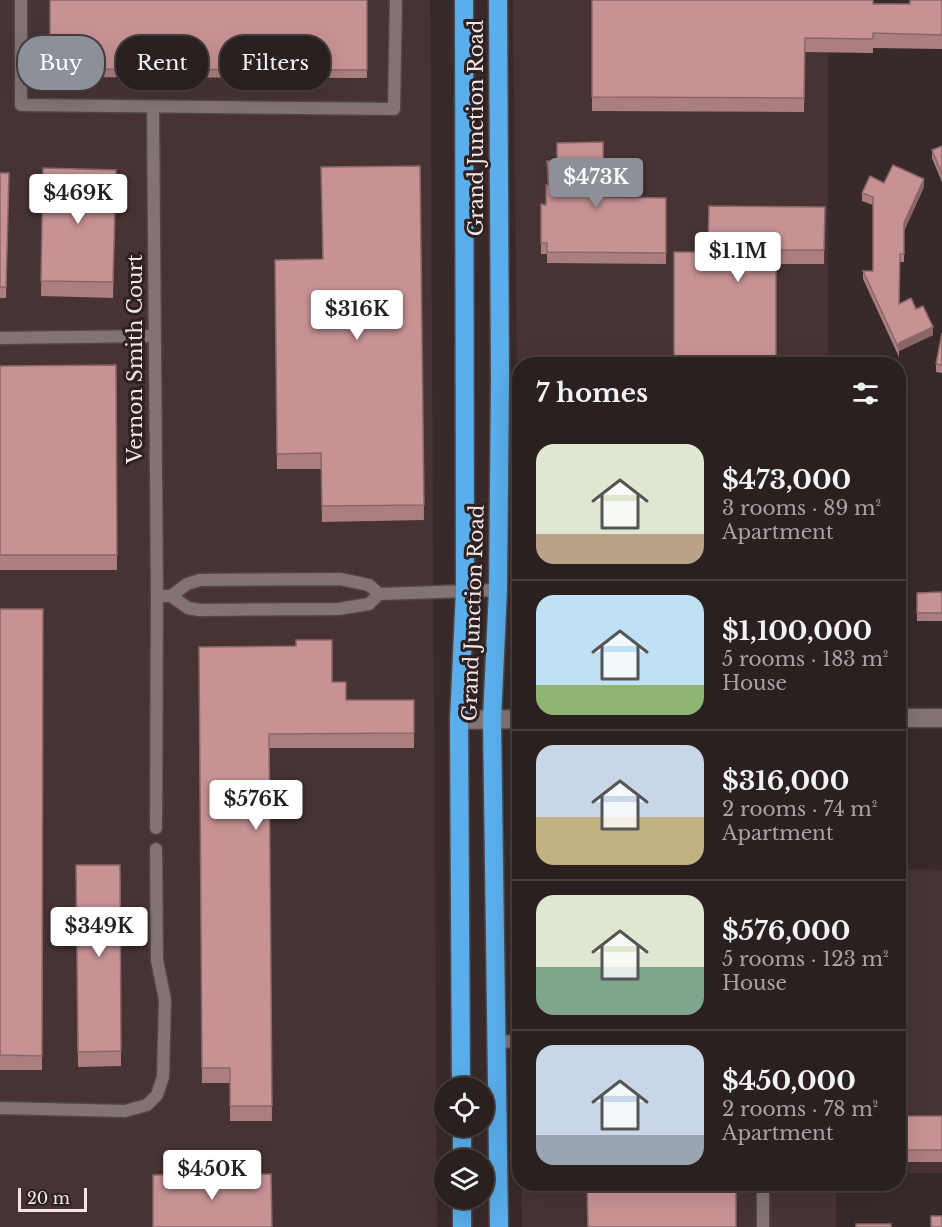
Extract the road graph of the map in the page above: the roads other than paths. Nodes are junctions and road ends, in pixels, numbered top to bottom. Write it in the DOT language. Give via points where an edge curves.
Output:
graph roads {
  1 [pos="21,0"];
  2 [pos="396,0"];
  3 [pos="464,0"];
  4 [pos="498,0"];
  5 [pos="153,107"];
  6 [pos="154,336"];
  7 [pos="0,338"];
  8 [pos="498,590"];
  9 [pos="465,591"];
  10 [pos="379,594"];
  11 [pos="157,596"];
  12 [pos="171,596"];
  13 [pos="512,718"];
  14 [pos="906,718"];
  15 [pos="942,718"];
  16 [pos="492,719"];
  17 [pos="459,720"];
  18 [pos="156,828"];
  19 [pos="156,849"];
  20 [pos="512,1041"];
  21 [pos="496,1042"];
  22 [pos="461,1077"];
  23 [pos="0,1108"];
  24 [pos="763,1191"];
  25 [pos="462,1209"];
  26 [pos="462,1227"];
  27 [pos="499,1227"];
  28 [pos="764,1227"];
  1 -- 5 [label="lane" via="21,105"];
  2 -- 5 [label="lane" via="394,109"];
  3 -- 9 [label="highway, Grand Junction Road"];
  4 -- 8 [label="highway, Grand Junction Road"];
  5 -- 6 [label="lane, Vernon Smith Court"];
  6 -- 7 [label="lane"];
  6 -- 11 [label="lane, Vernon Smith Court"];
  8 -- 9 [label="lane"];
  8 -- 16 [label="highway, Grand Junction Road"];
  9 -- 10 [label="lane"];
  9 -- 17 [label="highway, Grand Junction Road"];
  10 -- 12 [label="lane" via="369,604 338,609 199,610 188,608"];
  10 -- 12 [label="lane" via="369,585 355,581 297,578 200,580"];
  11 -- 12 [label="lane"];
  11 -- 18 [label="lane, Vernon Smith Court"];
  13 -- 16 [label="street"];
  14 -- 15 [label="street"];
  16 -- 17 [label="street"];
  16 -- 21 [label="highway, Grand Junction Road"];
  17 -- 22 [label="highway, Grand Junction Road"];
  19 -- 23 [label="lane" via="157,960 165,1000 163,1077 157,1095 147,1105 125,1110"];
  20 -- 21 [label="lane"];
  21 -- 27 [label="highway, Grand Junction Road"];
  24 -- 28 [label="lane"];
  25 -- 26 [label="highway"];
}
